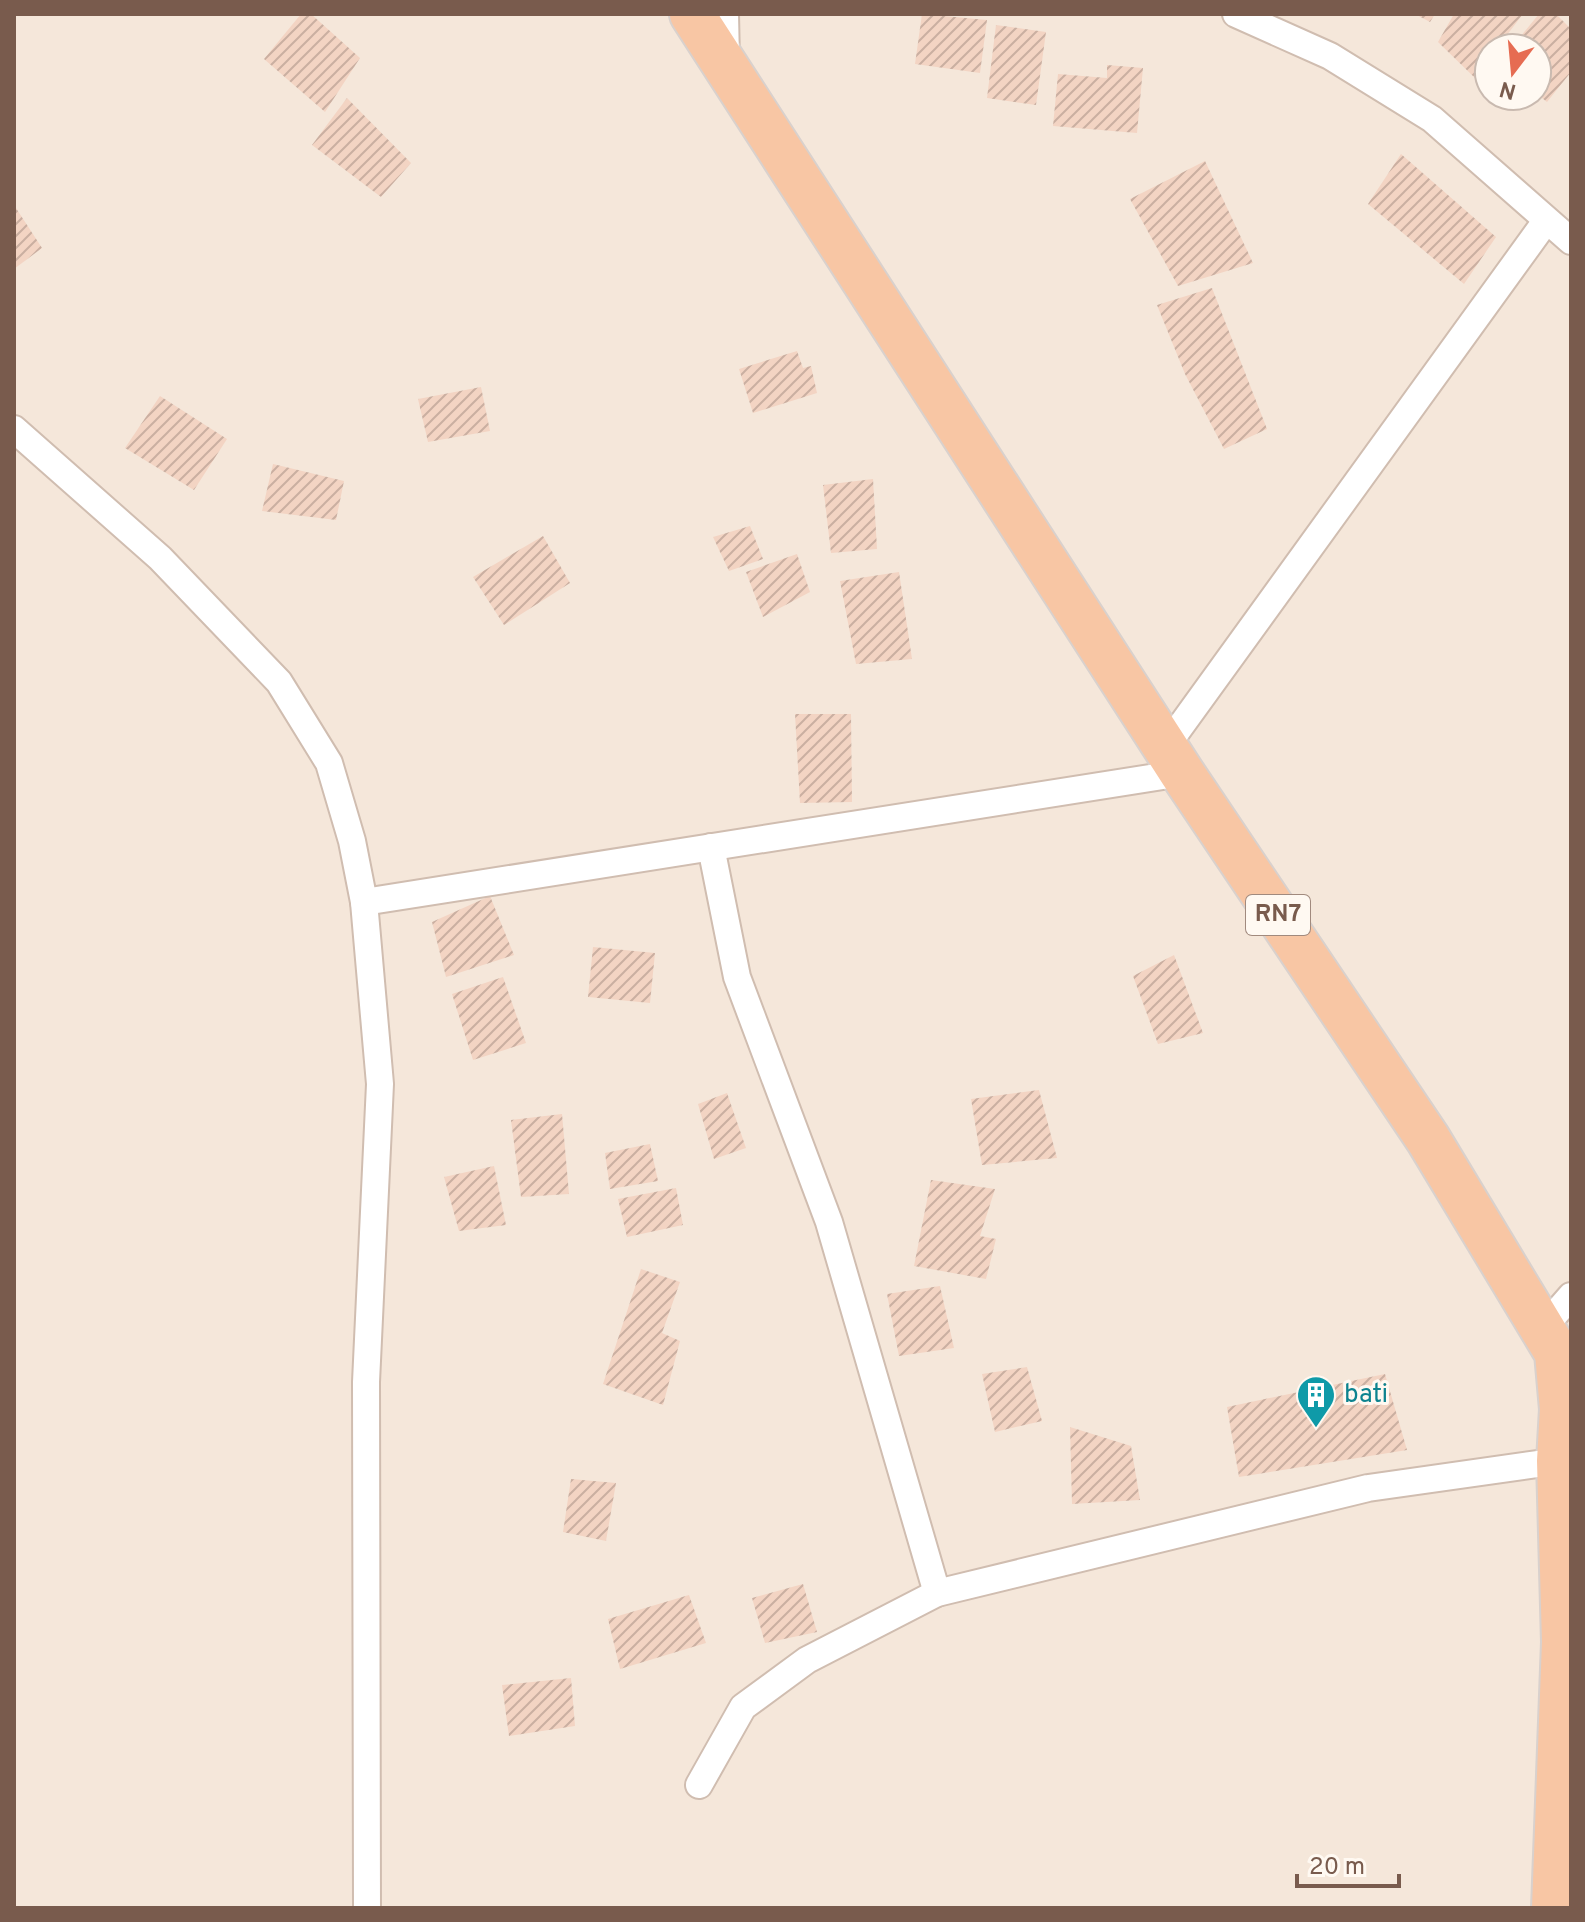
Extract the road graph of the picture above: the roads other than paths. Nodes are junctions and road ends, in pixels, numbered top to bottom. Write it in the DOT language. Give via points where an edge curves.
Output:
graph roads {
  1 [pos="692,14"];
  2 [pos="725,14"];
  3 [pos="1236,14"];
  4 [pos="726,64"];
  5 [pos="1546,221"];
  6 [pos="1571,241"];
  7 [pos="14,429"];
  8 [pos="1175,759"];
  9 [pos="711,847"];
  10 [pos="364,902"];
  11 [pos="1560,1338"];
  12 [pos="1559,1461"];
  13 [pos="937,1593"];
  14 [pos="699,1785"];
  15 [pos="367,1908"];
  16 [pos="1554,1908"];
  1 -- 4 [label="highway, RN7"];
  2 -- 4 [label="street"];
  3 -- 5 [label="street" via="1330,56 1432,119"];
  4 -- 8 [label="highway, RN7"];
  5 -- 6 [label="street"];
  5 -- 8 [label="street"];
  7 -- 10 [label="street" via="160,558 279,682 329,763"];
  8 -- 9 [label="street"];
  8 -- 11 [label="highway, RN7"];
  9 -- 10 [label="street"];
  9 -- 13 [label="street" via="737,977 829,1222"];
  10 -- 15 [label="street" via="380,1084 366,1382"];
  11 -- 12 [label="highway, RN7"];
  12 -- 13 [label="street" via="1368,1488"];
  12 -- 16 [label="highway, RN7" via="1564,1642"];
  13 -- 14 [label="street" via="807,1660 743,1707"];
}
